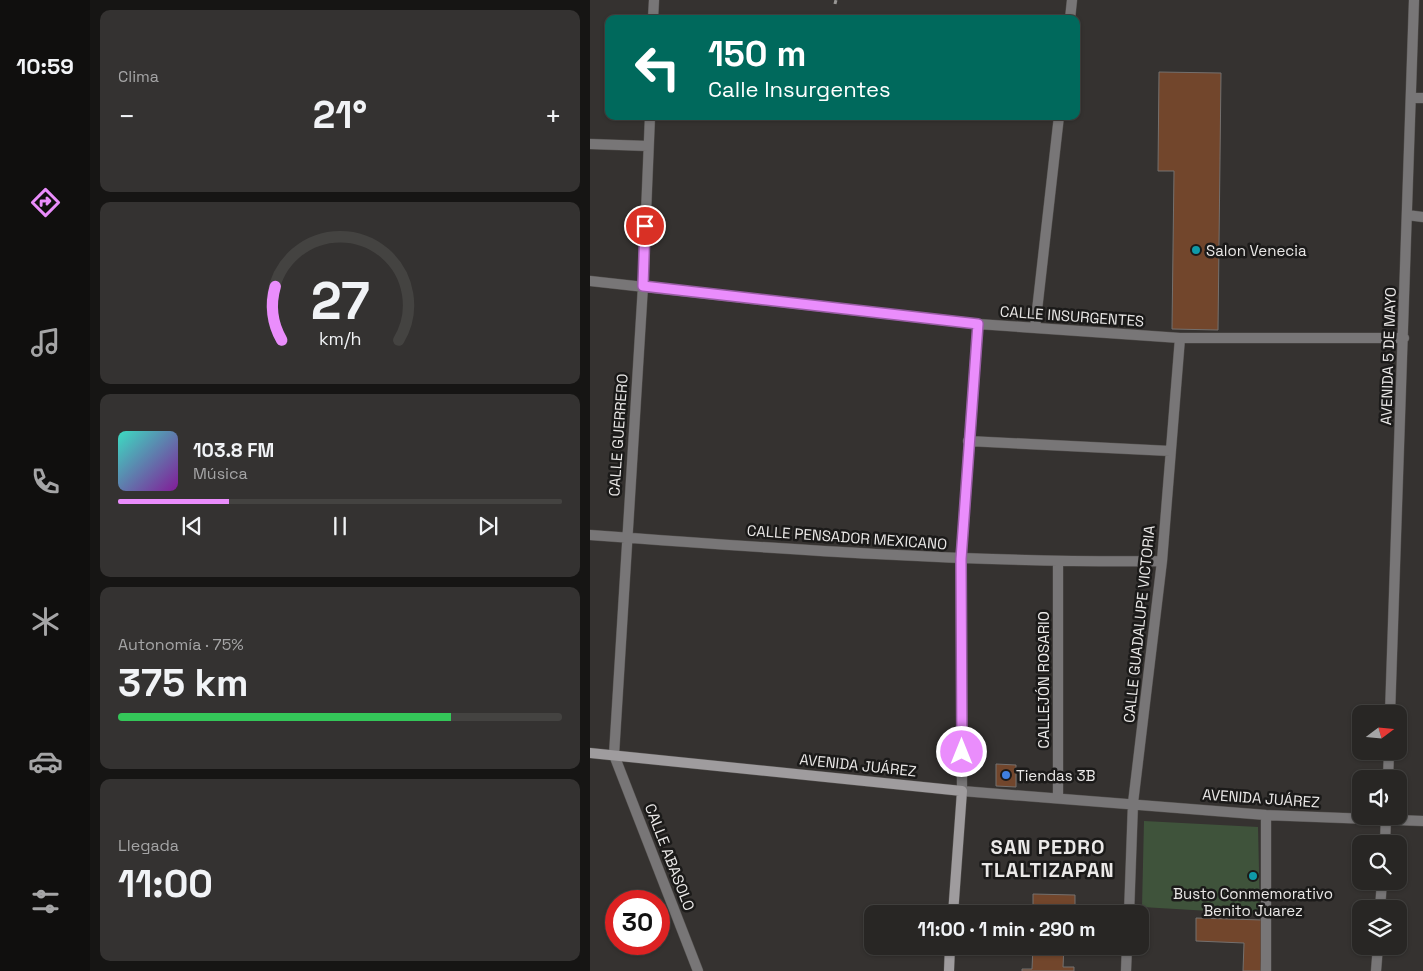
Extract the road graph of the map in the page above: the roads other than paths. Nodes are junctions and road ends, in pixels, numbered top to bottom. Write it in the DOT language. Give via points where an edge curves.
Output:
graph roads {
  1 [pos="654,0"];
  2 [pos="1072,0"];
  3 [pos="1414,0"];
  4 [pos="654,15"];
  5 [pos="1070,15"];
  6 [pos="1418,98"];
  7 [pos="650,120"];
  8 [pos="1059,120"];
  9 [pos="590,144"];
  10 [pos="648,146"];
  11 [pos="1407,215"];
  12 [pos="1423,217"];
  13 [pos="590,281"];
  14 [pos="643,286"];
  15 [pos="978,324"];
  16 [pos="1035,328"];
  17 [pos="1180,338"];
  18 [pos="1404,338"];
  19 [pos="968,441"];
  20 [pos="1170,451"];
  21 [pos="590,535"];
  22 [pos="626,538"];
  23 [pos="961,559"];
  24 [pos="1162,561"];
  25 [pos="1058,562"];
  26 [pos="1390,705"];
  27 [pos="590,753"];
  28 [pos="614,755"];
  29 [pos="962,791"];
  30 [pos="1058,798"];
  31 [pos="1133,803"];
  32 [pos="1266,815"];
  33 [pos="1352,817"];
  34 [pos="1407,820"];
  35 [pos="1423,821"];
  36 [pos="954,905"];
  37 [pos="1128,905"];
  38 [pos="949,955"];
  39 [pos="1127,955"];
  40 [pos="1377,955"];
  41 [pos="698,971"];
  42 [pos="948,971"];
  43 [pos="1126,971"];
  44 [pos="1266,971"];
  45 [pos="1376,971"];
  1 -- 4 [label="street"];
  2 -- 5 [label="street"];
  3 -- 6 [label="street, AVENIDA 5 DE MAYO"];
  6 -- 11 [label="street, AVENIDA 5 DE MAYO"];
  7 -- 10 [label="street, CALLE GUERRERO"];
  8 -- 16 [label="street"];
  9 -- 10 [label="street"];
  10 -- 14 [label="street, CALLE GUERRERO"];
  11 -- 12 [label="street"];
  11 -- 18 [label="street, AVENIDA 5 DE MAYO"];
  13 -- 14 [label="street, CALLE INSURGENTES"];
  14 -- 15 [label="street, CALLE INSURGENTES"];
  14 -- 22 [label="street, CALLE GUERRERO"];
  15 -- 16 [label="street, CALLE INSURGENTES"];
  15 -- 19 [label="street"];
  16 -- 17 [label="street, CALLE INSURGENTES"];
  17 -- 18 [label="street, CALLE INSURGENTES"];
  17 -- 20 [label="street, CALLE GUADALUPE VICTORIA"];
  18 -- 26 [label="street, AVENIDA 5 DE MAYO"];
  19 -- 20 [label="street"];
  19 -- 23 [label="street"];
  20 -- 24 [label="street, CALLE GUADALUPE VICTORIA"];
  21 -- 22 [label="street, CALLE PENSADOR MEXICANO"];
  22 -- 23 [label="street, CALLE PENSADOR MEXICANO"];
  22 -- 28 [label="street, CALLE GUERRERO"];
  23 -- 25 [label="street, CALLE PENSADOR MEXICANO"];
  23 -- 29 [label="street"];
  24 -- 25 [label="street, CALLE PENSADOR MEXICANO"];
  24 -- 31 [label="street, CALLE GUADALUPE VICTORIA"];
  25 -- 30 [label="street, CALLEJÓN ROSARIO"];
  27 -- 28 [label="street, AVENIDA JUÁREZ"];
  28 -- 29 [label="street, AVENIDA JUÁREZ"];
  28 -- 41 [label="street, CALLE ABASOLO"];
  29 -- 30 [label="street, AVENIDA JUÁREZ"];
  29 -- 36 [label="street"];
  30 -- 31 [label="street, AVENIDA JUÁREZ"];
  31 -- 32 [label="street, AVENIDA JUÁREZ"];
  31 -- 37 [label="street, CALLE GUADALUPE VICTORIA"];
  32 -- 33 [label="street, AVENIDA JUÁREZ"];
  32 -- 44 [label="street"];
  34 -- 35 [label="street, AVENIDA JUÁREZ"];
  38 -- 42 [label="street"];
  39 -- 43 [label="street"];
  40 -- 45 [label="street"];
}
